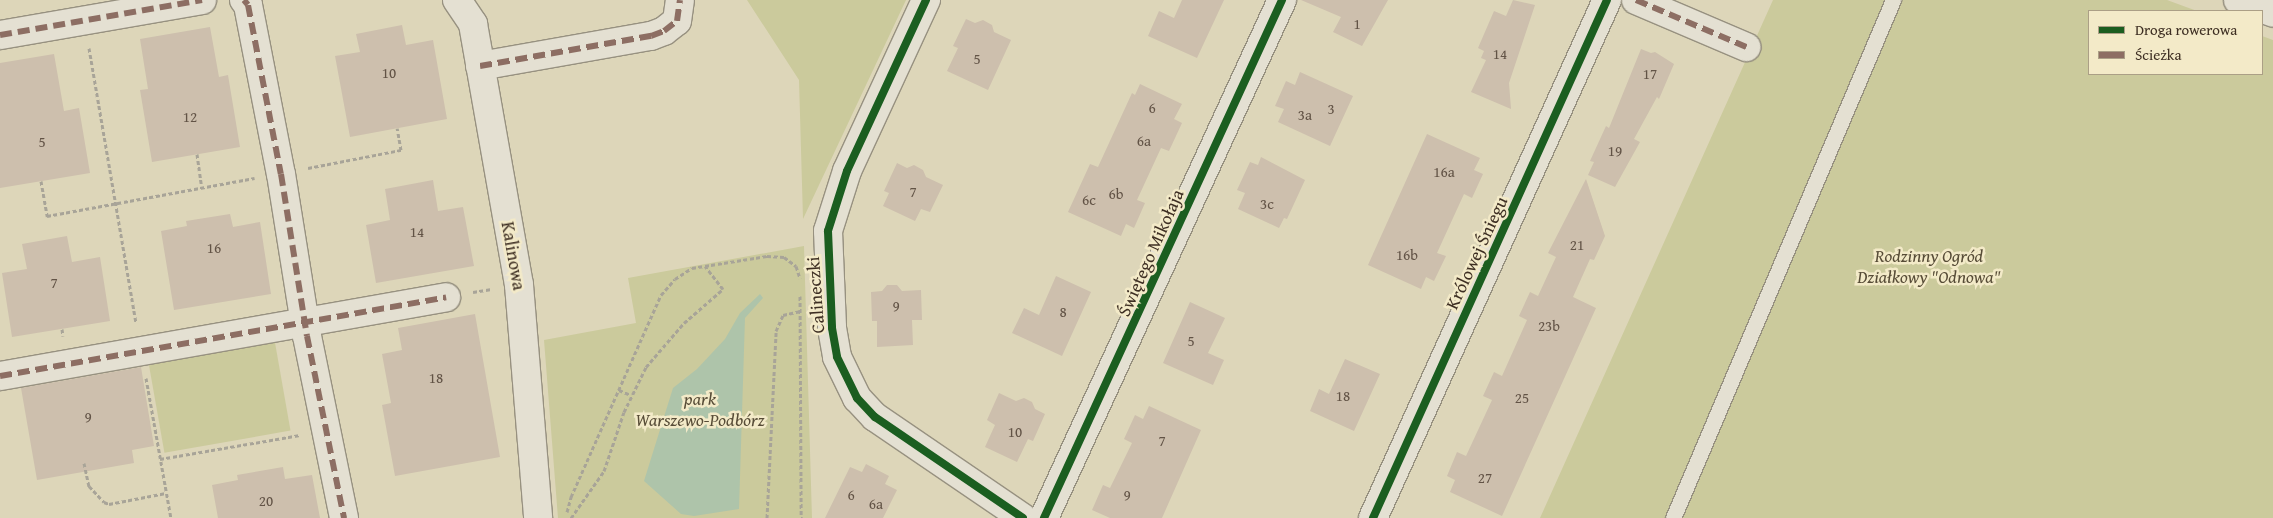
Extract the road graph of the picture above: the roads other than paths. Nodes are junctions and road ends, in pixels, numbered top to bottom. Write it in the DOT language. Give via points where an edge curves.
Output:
graph roads {
  1 [pos="202,0"];
  2 [pos="244,0"];
  3 [pos="457,0"];
  4 [pos="680,0"];
  5 [pos="926,0"];
  6 [pos="1282,0"];
  7 [pos="1607,0"];
  8 [pos="1636,0"];
  9 [pos="1894,0"];
  10 [pos="2238,0"];
  11 [pos="2273,14"];
  12 [pos="0,35"];
  13 [pos="1746,46"];
  14 [pos="480,66"];
  15 [pos="458,295"];
  16 [pos="305,322"];
  17 [pos="0,376"];
  18 [pos="344,518"];
  19 [pos="538,518"];
  20 [pos="1023,518"];
  21 [pos="1044,518"];
  22 [pos="1372,518"];
  23 [pos="1673,518"];
  1 -- 12 [label="street"];
  2 -- 16 [label="street" via="248,6 281,174"];
  3 -- 14 [label="street, Kalinowa" via="473,24"];
  4 -- 14 [label="street" via="677,21 651,36"];
  5 -- 20 [label="street, Calineczki" via="847,171 828,231 831,319 837,357 857,398 875,417"];
  6 -- 21 [label="street, Świętego Mikołaja"];
  7 -- 22 [label="street, Królowej Śniegu"];
  8 -- 13 [label="street"];
  9 -- 23 [label="lane"];
  10 -- 11 [label="street"];
  14 -- 19 [label="street, Kalinowa" via="520,285"];
  15 -- 16 [label="street"];
  16 -- 17 [label="street"];
  16 -- 18 [label="street"];
}
